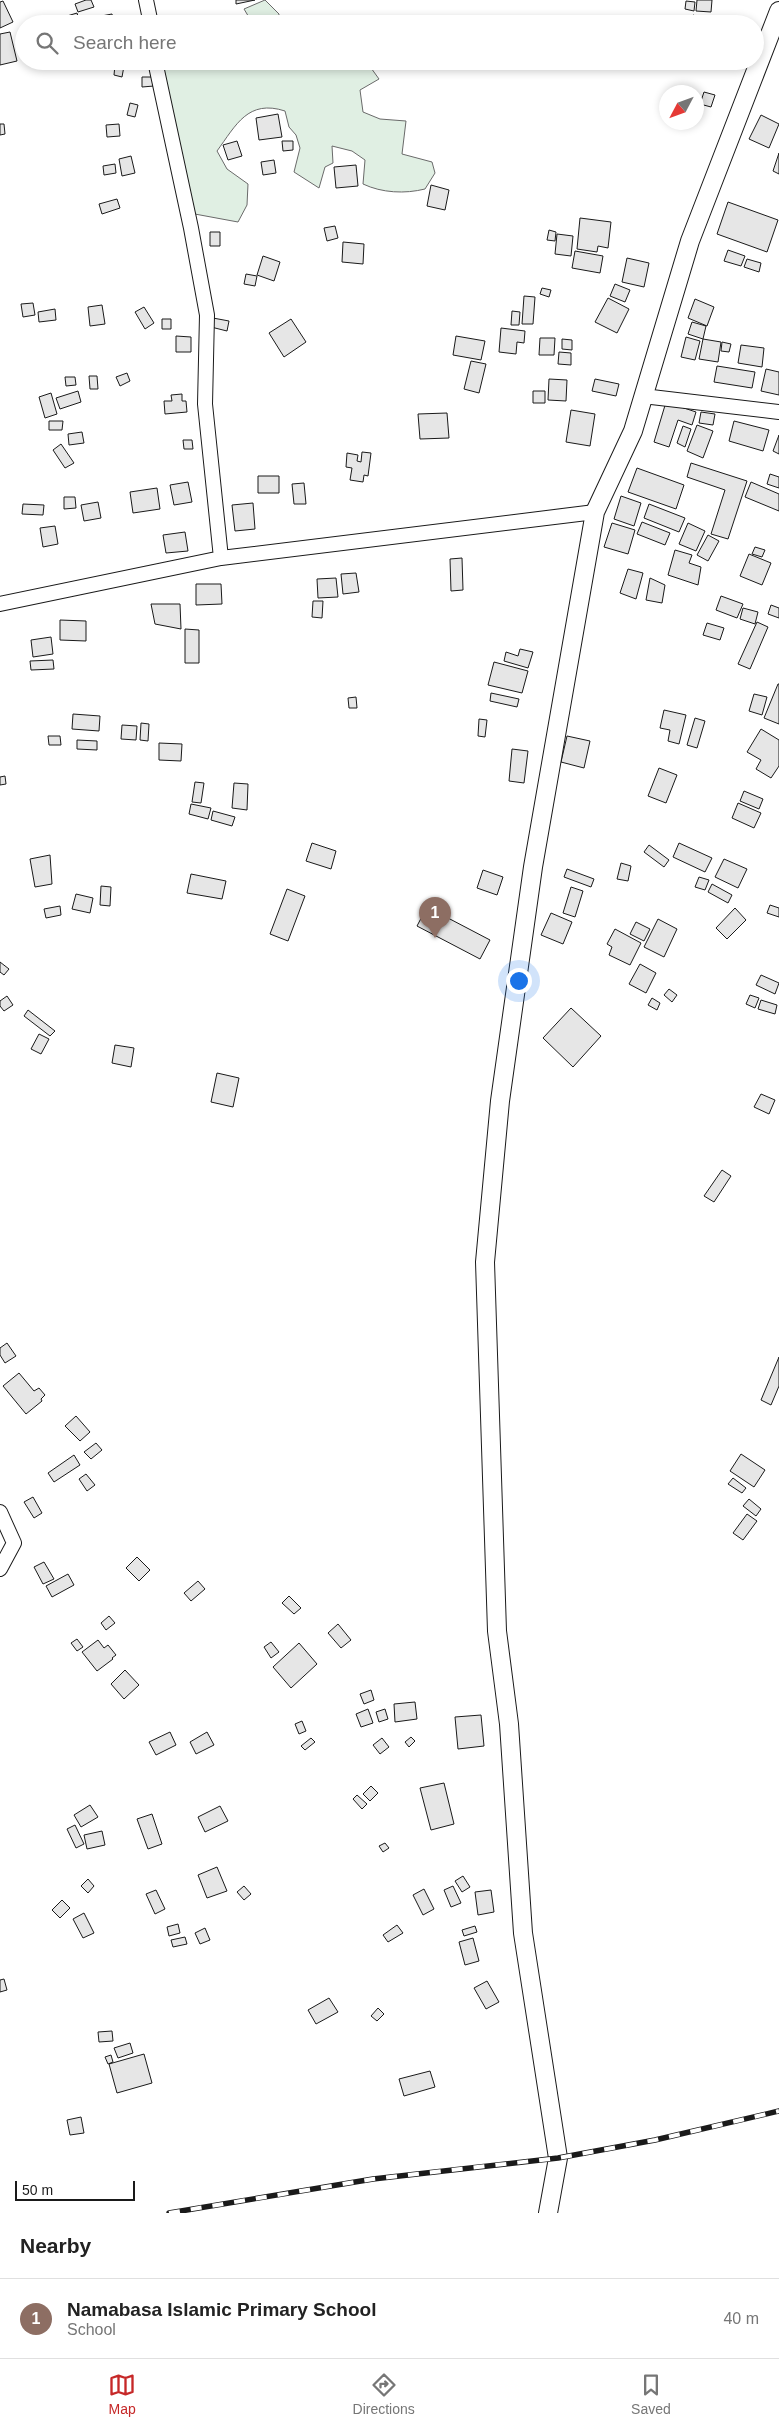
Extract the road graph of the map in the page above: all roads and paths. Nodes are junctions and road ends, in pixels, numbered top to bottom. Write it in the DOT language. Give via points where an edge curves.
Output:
graph roads {
  1 [pos="146,0"];
  2 [pos="779,11"];
  3 [pos="149,15"];
  4 [pos="764,50"];
  5 [pos="157,70"];
  6 [pos="756,70"];
  7 [pos="643,396"];
  8 [pos="779,412"];
  9 [pos="595,512"];
  10 [pos="221,558"];
  11 [pos="0,604"];
  12 [pos="0,1512"];
  13 [pos="0,1569"];
  14 [pos="548,2213"];
  1 -- 3 [label="street"];
  2 -- 4 [label="street"];
  5 -- 10 [label="street" via="207,314 205,404"];
  6 -- 7 [label="street" via="690,241"];
  7 -- 8 [label="street"];
  7 -- 9 [label="street" via="633,431"];
  9 -- 10 [label="street"];
  9 -- 14 [label="street" via="533,867 500,1101 485,1262 497,1631 509,1724 523,1933 558,2158"];
  10 -- 11 [label="street"];
  12 -- 13 [label="street" via="14,1543"];
}
